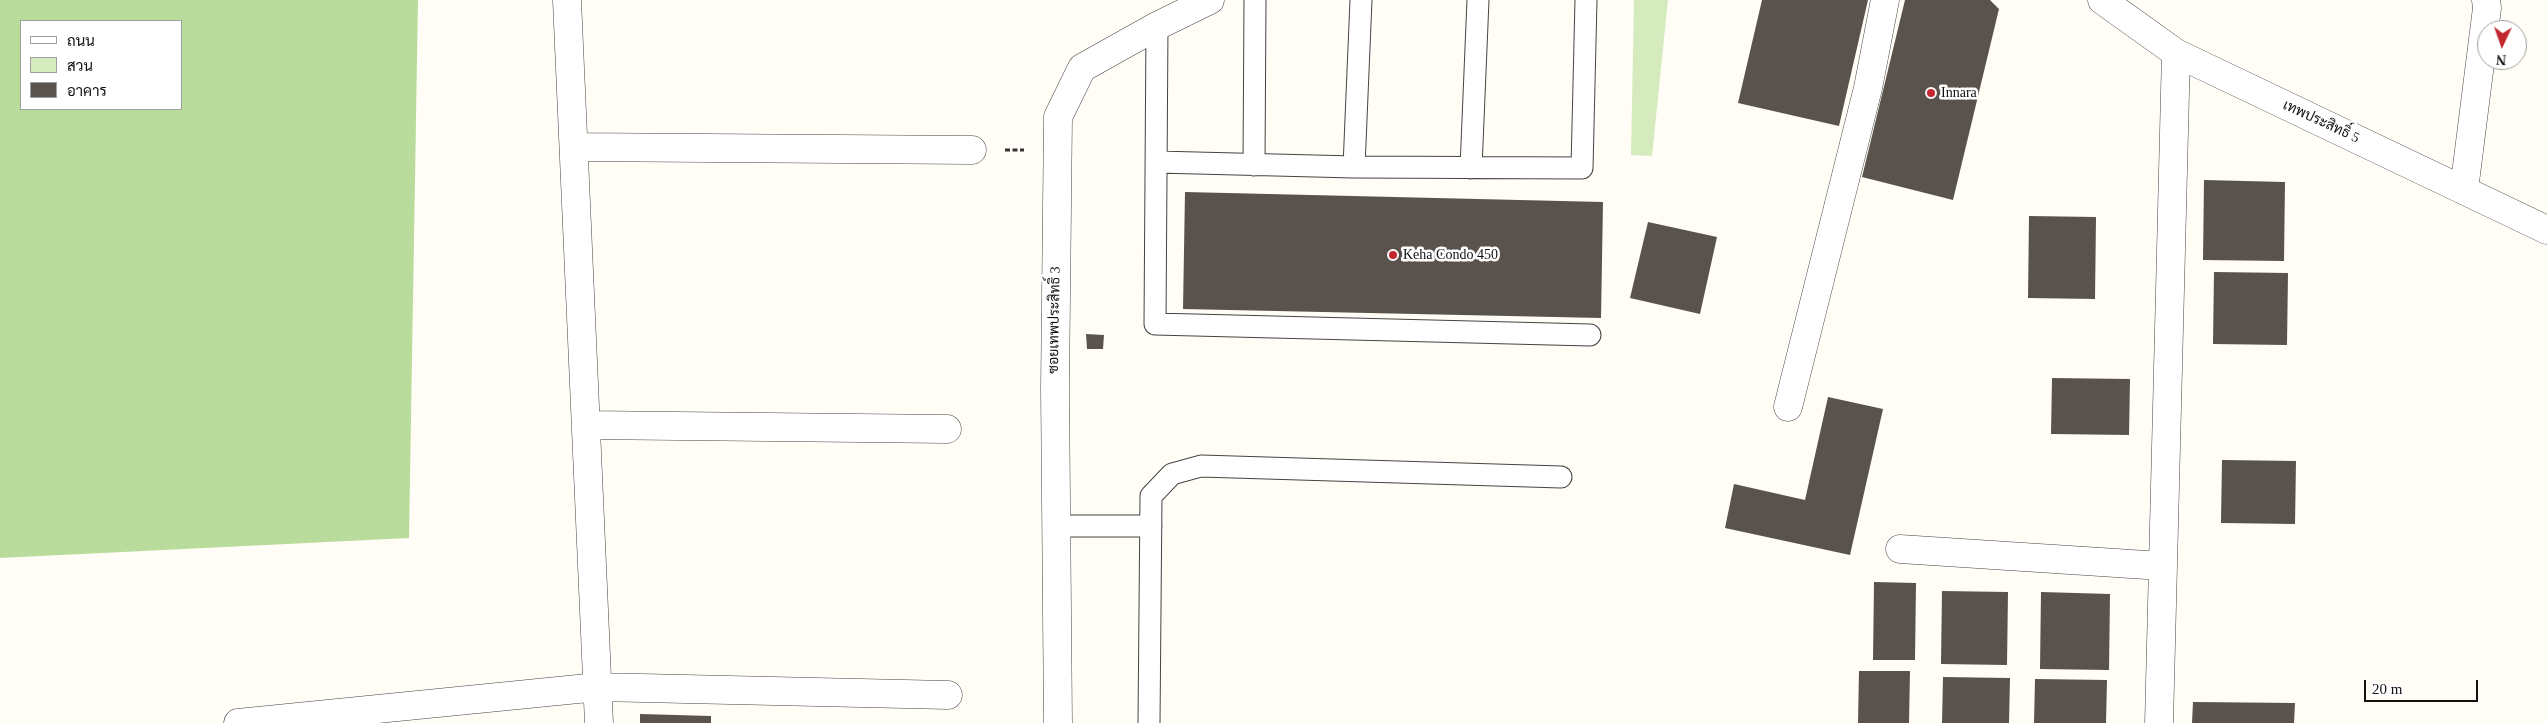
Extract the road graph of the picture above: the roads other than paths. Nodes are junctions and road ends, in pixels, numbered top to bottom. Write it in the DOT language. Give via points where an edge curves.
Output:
graph roads {
  1 [pos="567,0"];
  2 [pos="1210,0"];
  3 [pos="1256,0"];
  4 [pos="1361,0"];
  5 [pos="1478,0"];
  6 [pos="1586,0"];
  7 [pos="1885,0"];
  8 [pos="2102,0"];
  9 [pos="2487,0"];
  10 [pos="1157,26"];
  11 [pos="2176,53"];
  12 [pos="574,147"];
  13 [pos="972,150"];
  14 [pos="1158,162"];
  15 [pos="1254,164"];
  16 [pos="1354,167"];
  17 [pos="1471,168"];
  18 [pos="2464,190"];
  19 [pos="2547,230"];
  20 [pos="1590,335"];
  21 [pos="1788,407"];
  22 [pos="587,425"];
  23 [pos="947,429"];
  24 [pos="1561,477"];
  25 [pos="1056,526"];
  26 [pos="1151,526"];
  27 [pos="1900,549"];
  28 [pos="2162,566"];
  29 [pos="598,687"];
  30 [pos="948,695"];
  31 [pos="238,723"];
  32 [pos="599,723"];
  33 [pos="1058,723"];
  34 [pos="1149,723"];
  35 [pos="2159,723"];
  1 -- 12 [label="street"];
  2 -- 10 [label="street, ซอยเทพประสิทธิ์ 3"];
  3 -- 15 [label="lane"];
  4 -- 16 [label="lane"];
  5 -- 17 [label="lane"];
  6 -- 17 [label="lane" via="1582,168"];
  7 -- 21 [label="street" via="1868,88"];
  8 -- 11 [label="street, เทพประสิทธิ์ 5"];
  9 -- 18 [label="street"];
  10 -- 14 [label="lane"];
  10 -- 25 [label="street, ซอยเทพประสิทธิ์ 3" via="1082,68 1058,117"];
  11 -- 18 [label="street, เทพประสิทธิ์ 5"];
  11 -- 28 [label="street"];
  12 -- 13 [label="street"];
  12 -- 22 [label="street"];
  14 -- 15 [label="lane"];
  14 -- 20 [label="lane" via="1154,324"];
  15 -- 16 [label="lane"];
  16 -- 17 [label="lane"];
  18 -- 19 [label="street, เทพประสิทธิ์ 5"];
  22 -- 23 [label="street"];
  22 -- 29 [label="street"];
  24 -- 26 [label="lane" via="1201,466 1172,474 1151,496"];
  25 -- 26 [label="lane"];
  25 -- 33 [label="street, ซอยเทพประสิทธิ์ 3"];
  26 -- 34 [label="lane"];
  27 -- 28 [label="street"];
  28 -- 35 [label="street"];
  29 -- 30 [label="street"];
  29 -- 31 [label="street"];
  29 -- 32 [label="street"];
}
